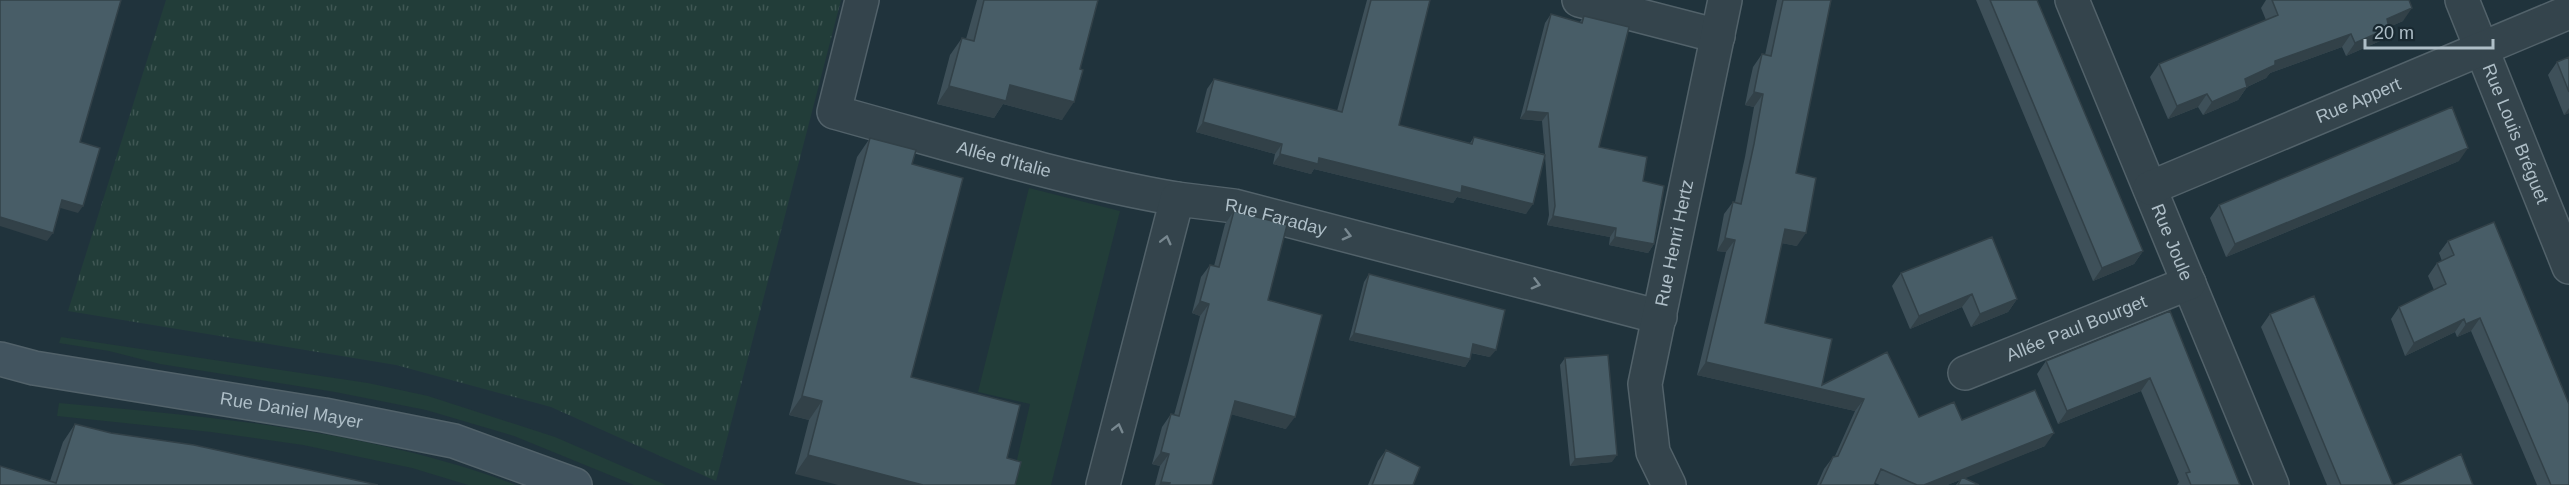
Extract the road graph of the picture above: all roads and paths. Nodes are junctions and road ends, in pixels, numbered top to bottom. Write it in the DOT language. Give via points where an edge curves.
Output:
graph roads {
  1 [pos="862,0"];
  2 [pos="1579,0"];
  3 [pos="1725,0"];
  4 [pos="2072,0"];
  5 [pos="2462,0"];
  6 [pos="2569,12"];
  7 [pos="1718,36"];
  8 [pos="2483,49"];
  9 [pos="2150,188"];
  10 [pos="1177,199"];
  11 [pos="2569,267"];
  12 [pos="2189,283"];
  13 [pos="1660,317"];
  14 [pos="0,359"];
  15 [pos="1965,373"];
  16 [pos="575,485"];
  17 [pos="1103,485"];
  18 [pos="1670,485"];
  19 [pos="2272,485"];
  1 -- 10 [label="street, Allée d'Italie" via="834,112 1024,164"];
  2 -- 7 [label="street"];
  3 -- 7 [label="street, Rue Henri Hertz"];
  4 -- 9 [label="street, Rue Joule"];
  5 -- 8 [label="street, Rue Louis Bréguet"];
  6 -- 8 [label="street, Rue Appert"];
  7 -- 13 [label="street, Rue Henri Hertz"];
  8 -- 9 [label="street, Rue Appert"];
  8 -- 11 [label="street, Rue Louis Bréguet"];
  9 -- 12 [label="street, Rue Joule"];
  10 -- 13 [label="street, Rue Faraday, one-way" via="1234,206"];
  17 -- 10 [label="street, one-way"];
  12 -- 15 [label="street, Allée Paul Bourget"];
  12 -- 19 [label="street, Rue Joule"];
  13 -- 18 [label="street, Rue Henri Hertz" via="1645,384 1653,452"];
  14 -- 16 [label="main road, Rue Daniel Mayer" via="454,441"];
}
